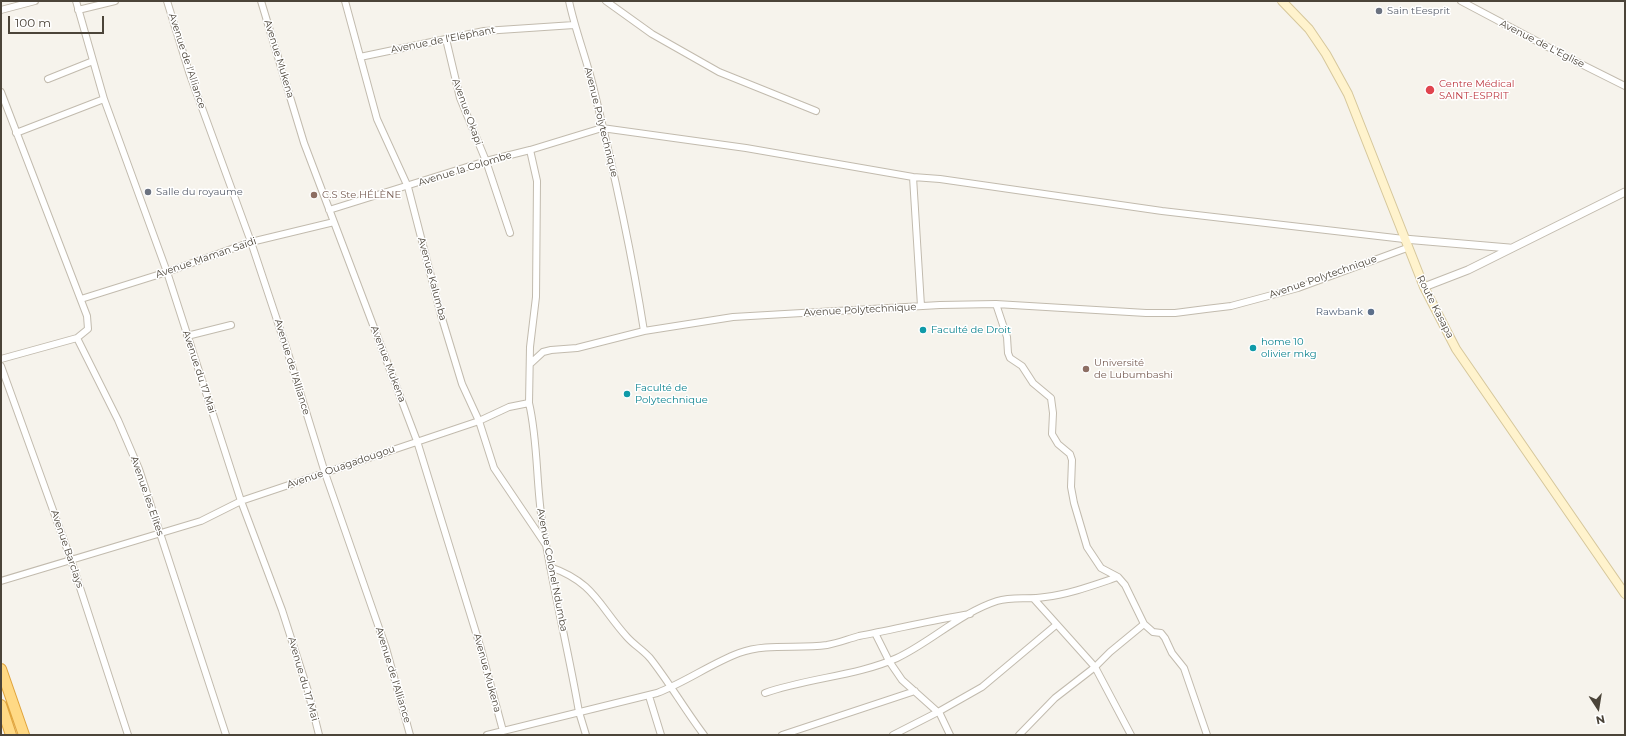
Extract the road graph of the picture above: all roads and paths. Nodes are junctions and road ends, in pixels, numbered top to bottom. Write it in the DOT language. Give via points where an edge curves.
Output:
graph roads {
  1 [pos="36,1"];
  2 [pos="76,1"];
  3 [pos="115,1"];
  4 [pos="167,1"];
  5 [pos="261,1"];
  6 [pos="345,1"];
  7 [pos="569,1"];
  8 [pos="606,1"];
  9 [pos="1282,1"];
  10 [pos="1465,2"];
  11 [pos="1,10"];
  12 [pos="78,10"];
  13 [pos="574,25"];
  14 [pos="446,39"];
  15 [pos="360,57"];
  16 [pos="93,61"];
  17 [pos="48,79"];
  18 [pos="1625,86"];
  19 [pos="1,92"];
  20 [pos="104,99"];
  21 [pos="816,112"];
  22 [pos="602,128"];
  23 [pos="16,133"];
  24 [pos="530,150"];
  25 [pos="486,161"];
  26 [pos="913,177"];
  27 [pos="408,187"];
  28 [pos="1625,192"];
  29 [pos="329,210"];
  30 [pos="334,222"];
  31 [pos="510,233"];
  32 [pos="1404,239"];
  33 [pos="251,242"];
  34 [pos="1407,248"];
  35 [pos="1512,248"];
  36 [pos="166,272"];
  37 [pos="1424,288"];
  38 [pos="81,299"];
  39 [pos="996,304"];
  40 [pos="921,306"];
  41 [pos="231,325"];
  42 [pos="644,331"];
  43 [pos="187,336"];
  44 [pos="77,338"];
  45 [pos="1,359"];
  46 [pos="530,364"];
  47 [pos="1,366"];
  48 [pos="529,403"];
  49 [pos="479,421"];
  50 [pos="417,441"];
  51 [pos="325,473"];
  52 [pos="241,501"];
  53 [pos="160,534"];
  54 [pos="546,545"];
  55 [pos="71,560"];
  56 [pos="550,567"];
  57 [pos="1118,577"];
  58 [pos="1,581"];
  59 [pos="1625,594"];
  60 [pos="1034,599"];
  61 [pos="970,614"];
  62 [pos="1144,624"];
  63 [pos="1056,625"];
  64 [pos="875,633"];
  65 [pos="889,661"];
  66 [pos="1095,667"];
  67 [pos="1,669"];
  68 [pos="673,688"];
  69 [pos="915,691"];
  70 [pos="765,693"];
  71 [pos="650,696"];
  72 [pos="1,705"];
  73 [pos="579,712"];
  74 [pos="938,712"];
  75 [pos="503,731"];
  76 [pos="11,735"];
  77 [pos="24,735"];
  78 [pos="128,735"];
  79 [pos="226,735"];
  80 [pos="319,735"];
  81 [pos="410,735"];
  82 [pos="486,735"];
  83 [pos="586,735"];
  84 [pos="661,735"];
  85 [pos="704,735"];
  86 [pos="782,735"];
  87 [pos="893,735"];
  88 [pos="950,735"];
  89 [pos="1019,735"];
  90 [pos="1132,735"];
  91 [pos="1207,735"];
  1 -- 11 [label="street"];
  2 -- 12 [label="street, Avenue du 17 Mai"];
  3 -- 12 [label="street"];
  4 -- 33 [label="street, Avenue de l'Alliance" via="190,74"];
  5 -- 29 [label="street, Avenue Mukena" via="304,143"];
  6 -- 15 [label="street, Avenue Kalumba"];
  7 -- 13 [label="street, Avenue Polytechnique"];
  8 -- 21 [label="street" via="652,34 720,72"];
  9 -- 32 [label="main road, Route Kasapa" via="1309,30 1326,54 1348,94"];
  10 -- 18 [label="street, Avenue de L'Eglise"];
  12 -- 16 [label="street, Avenue du 17 Mai"];
  13 -- 14 [label="street, Avenue de l'Eléphant" via="498,29"];
  13 -- 22 [label="street, Avenue Polytechnique" via="588,67"];
  14 -- 15 [label="street, Avenue de l'Eléphant"];
  14 -- 25 [label="street, Avenue Okapi" via="460,98"];
  15 -- 27 [label="street, Avenue Kalumba" via="379,125"];
  16 -- 17 [label="street"];
  16 -- 20 [label="street, Avenue du 17 Mai"];
  19 -- 23 [label="street"];
  20 -- 23 [label="street"];
  20 -- 36 [label="street, Avenue du 17 Mai"];
  22 -- 24 [label="street, Avenue la Colombe"];
  22 -- 26 [label="street" via="746,148"];
  22 -- 42 [label="street, Avenue Polytechnique" via="625,221"];
  23 -- 38 [label="street"];
  24 -- 25 [label="street, Avenue la Colombe"];
  24 -- 46 [label="street" via="537,181 536,297"];
  25 -- 27 [label="street, Avenue la Colombe"];
  25 -- 31 [label="street, Avenue Okapi"];
  26 -- 32 [label="street" via="1155,210"];
  26 -- 40 [label="street"];
  27 -- 29 [label="street, Avenue la Colombe"];
  27 -- 49 [label="street, Avenue Kalumba" via="462,384"];
  28 -- 35 [label="street"];
  29 -- 30 [label="street, Avenue Mukena"];
  30 -- 33 [label="street, Avenue Maman Saïdi"];
  30 -- 50 [label="street, Avenue Mukena"];
  32 -- 34 [label="main road, Route Kasapa"];
  32 -- 35 [label="street"];
  33 -- 36 [label="street, Avenue Maman Saïdi"];
  33 -- 51 [label="street, Avenue de l'Alliance"];
  34 -- 37 [label="main road, Route Kasapa"];
  34 -- 39 [label="street, Avenue Polytechnique" via="1298,288 1206,310 1146,313"];
  35 -- 37 [label="street"];
  36 -- 38 [label="street, Avenue Maman Saïdi"];
  36 -- 43 [label="street, Avenue du 17 Mai"];
  37 -- 59 [label="main road, Route Kasapa" via="1467,365"];
  38 -- 44 [label="street" via="89,325"];
  39 -- 40 [label="street, Avenue Polytechnique"];
  39 -- 57 [label="street" via="1007,337 1010,358 1022,366 1032,383 1051,398 1052,434 1058,444 1070,454 1072,460 1071,487 1087,547 1101,568"];
  40 -- 42 [label="street, Avenue Polytechnique" via="733,317"];
  41 -- 43 [label="street"];
  42 -- 46 [label="street" via="577,348 543,352"];
  43 -- 52 [label="street, Avenue du 17 Mai"];
  44 -- 45 [label="street"];
  44 -- 53 [label="street, Avenue les Elites" via="136,462"];
  46 -- 48 [label="street"];
  47 -- 55 [label="street, Avenue Barclays"];
  48 -- 49 [label="street, Avenue Ouagadougou" via="509,407"];
  48 -- 54 [label="street, Avenue Colonel Ndumba"];
  49 -- 50 [label="street, Avenue Ouagadougou"];
  49 -- 54 [label="street, Avenue Kalumba" via="494,468"];
  50 -- 51 [label="street, Avenue Ouagadougou"];
  50 -- 75 [label="street, Avenue Mukena" via="481,649"];
  51 -- 52 [label="street, Avenue Ouagadougou"];
  51 -- 81 [label="street, Avenue de l'Alliance" via="386,648"];
  52 -- 53 [label="street, Avenue Ouagadougou" via="201,521"];
  52 -- 80 [label="street, Avenue du 17 Mai" via="282,610 308,690"];
  53 -- 55 [label="street, Avenue Ouagadougou"];
  53 -- 79 [label="street, Avenue les Elites"];
  54 -- 56 [label="street, Avenue Colonel Ndumba"];
  55 -- 58 [label="street, Avenue Ouagadougou"];
  55 -- 78 [label="street, Avenue Barclays"];
  56 -- 68 [label="street" via="563,572 589,589 627,637 649,657"];
  56 -- 73 [label="street, Avenue Colonel Ndumba"];
  57 -- 60 [label="street" via="1063,595"];
  57 -- 62 [label="street"];
  60 -- 61 [label="street" via="1011,598 988,604"];
  60 -- 63 [label="street"];
  61 -- 64 [label="street"];
  61 -- 65 [label="street"];
  62 -- 66 [label="street"];
  62 -- 91 [label="street" via="1153,632 1161,633 1184,668"];
  63 -- 66 [label="street"];
  63 -- 74 [label="street" via="982,687"];
  64 -- 65 [label="street"];
  64 -- 68 [label="street" via="829,645 797,648 778,646 739,653"];
  65 -- 69 [label="street" via="902,680"];
  65 -- 70 [label="street" via="787,685"];
  66 -- 89 [label="street" via="1055,698"];
  66 -- 90 [label="street"];
  67 -- 77 [label="highway"];
  68 -- 71 [label="street"];
  68 -- 85 [label="street"];
  69 -- 74 [label="street"];
  69 -- 86 [label="street"];
  71 -- 73 [label="street"];
  71 -- 84 [label="street"];
  72 -- 76 [label="highway"];
  73 -- 75 [label="street"];
  73 -- 83 [label="street, Avenue Colonel Ndumba"];
  74 -- 87 [label="street"];
  74 -- 88 [label="street"];
  75 -- 82 [label="street"];
}
